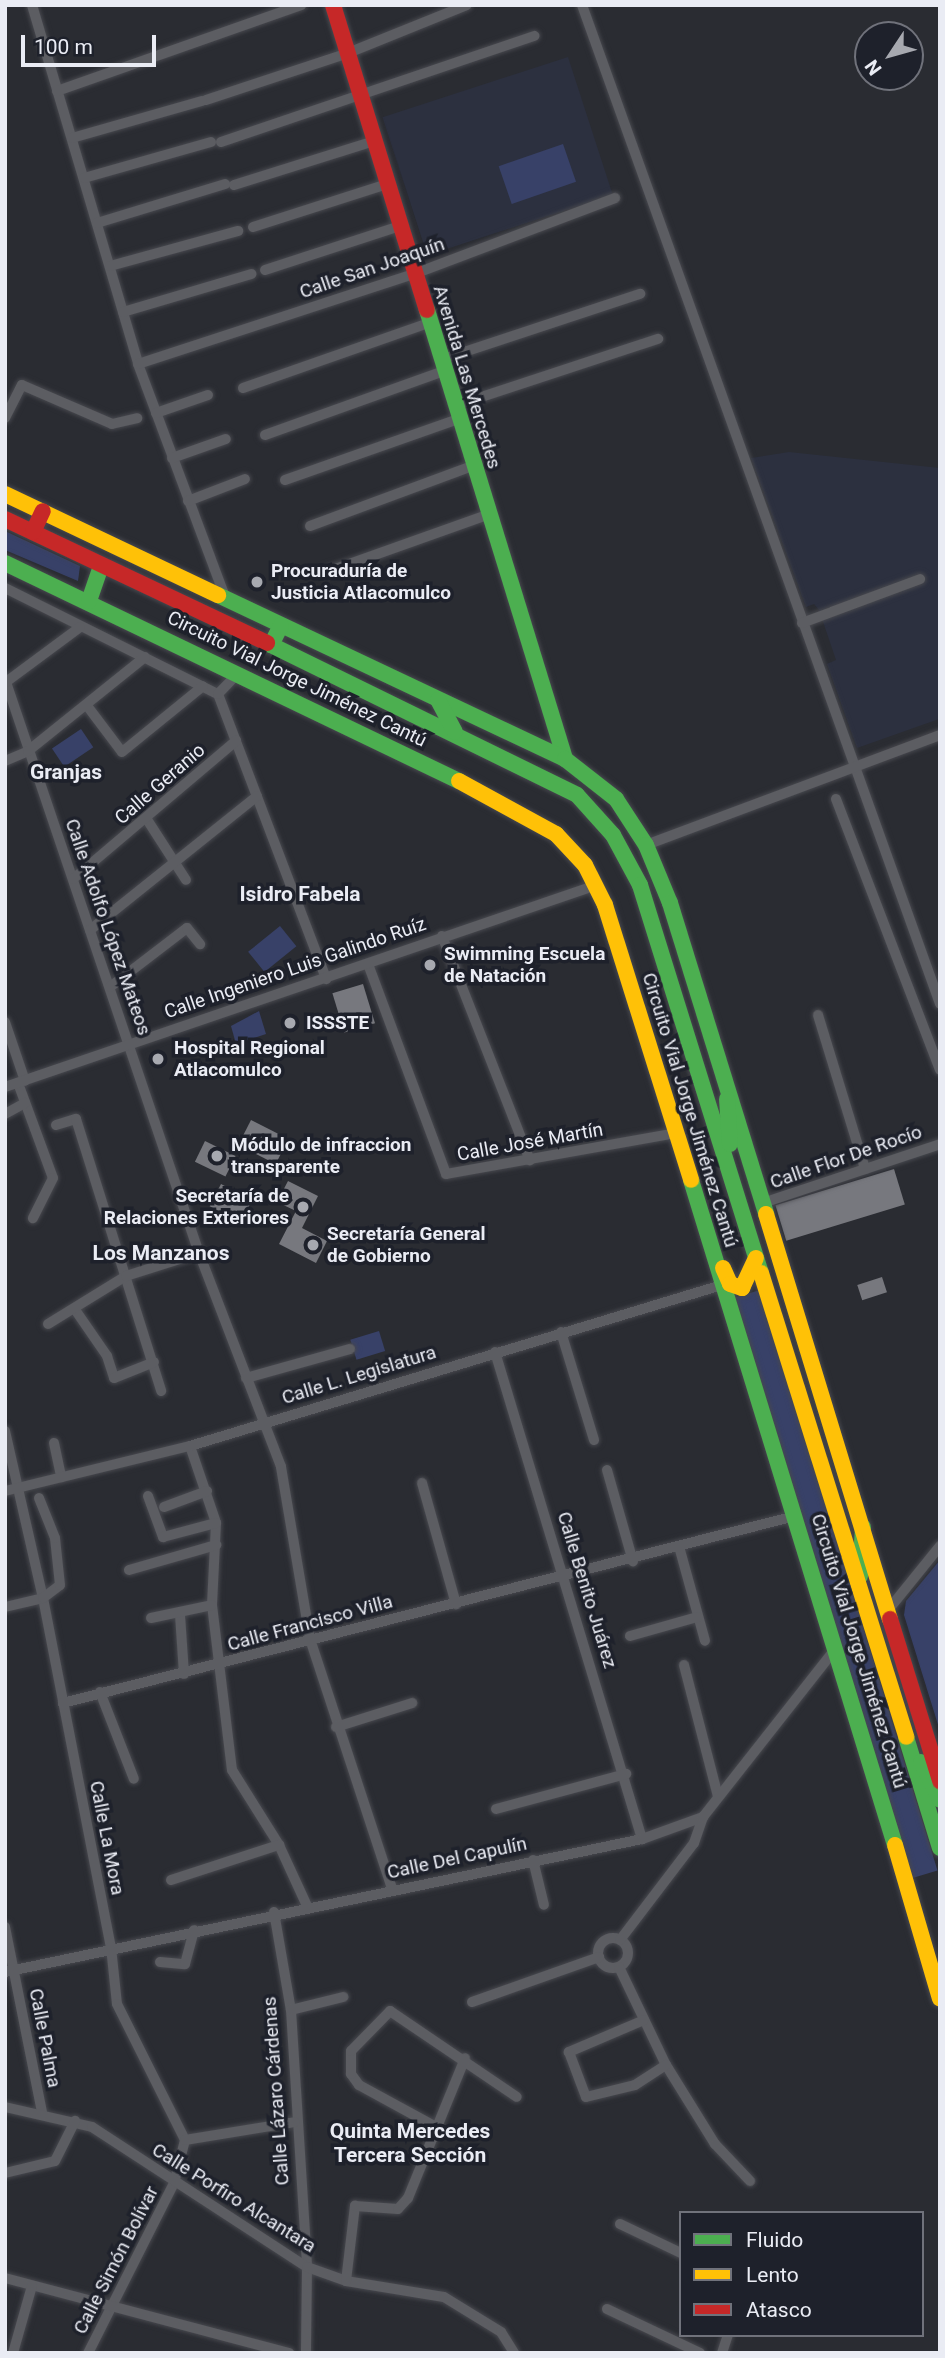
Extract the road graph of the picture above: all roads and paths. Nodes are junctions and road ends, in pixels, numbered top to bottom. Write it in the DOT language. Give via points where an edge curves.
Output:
graph roads {
  1 [pos="32,5"];
  2 [pos="302,5"];
  3 [pos="333,5"];
  4 [pos="467,5"];
  5 [pos="582,5"];
  6 [pos="534,36"];
  7 [pos="348,53"];
  8 [pos="57,91"];
  9 [pos="361,96"];
  10 [pos="72,138"];
  11 [pos="374,141"];
  12 [pos="84,178"];
  13 [pos="387,184"];
  14 [pos="615,198"];
  15 [pos="97,223"];
  16 [pos="400,226"];
  17 [pos="253,227"];
  18 [pos="238,231"];
  19 [pos="110,267"];
  20 [pos="265,270"];
  21 [pos="251,274"];
  22 [pos="414,274"];
  23 [pos="640,294"];
  24 [pos="123,312"];
  25 [pos="429,323"];
  26 [pos="658,339"];
  27 [pos="138,364"];
  28 [pos="442,366"];
  29 [pos="243,388"];
  30 [pos="208,395"];
  31 [pos="456,412"];
  32 [pos="156,413"];
  33 [pos="5,418"];
  34 [pos="136,418"];
  35 [pos="265,435"];
  36 [pos="226,439"];
  37 [pos="172,458"];
  38 [pos="472,466"];
  39 [pos="245,479"];
  40 [pos="285,480"];
  41 [pos="5,494"];
  42 [pos="188,501"];
  43 [pos="43,511"];
  44 [pos="487,515"];
  45 [pos="5,519"];
  46 [pos="310,526"];
  47 [pos="33,532"];
  48 [pos="5,563"];
  49 [pos="101,568"];
  50 [pos="324,573"];
  51 [pos="920,579"];
  52 [pos="5,588"];
  53 [pos="225,597"];
  54 [pos="89,601"];
  55 [pos="802,623"];
  56 [pos="281,625"];
  57 [pos="80,626"];
  58 [pos="271,645"];
  59 [pos="145,657"];
  60 [pos="237,674"];
  61 [pos="6,681"];
  62 [pos="203,686"];
  63 [pos="218,694"];
  64 [pos="438,701"];
  65 [pos="88,707"];
  66 [pos="455,732"];
  67 [pos="940,735"];
  68 [pos="236,741"];
  69 [pos="29,751"];
  70 [pos="565,759"];
  71 [pos="5,761"];
  72 [pos="853,766"];
  73 [pos="257,796"];
  74 [pos="836,799"];
  75 [pos="148,821"];
  76 [pos="646,845"];
  77 [pos="173,867"];
  78 [pos="73,879"];
  79 [pos="186,880"];
  80 [pos="597,886"];
  81 [pos="90,930"];
  82 [pos="442,936"];
  83 [pos="200,944"];
  84 [pos="368,964"];
  85 [pos="326,979"];
  86 [pos="110,987"];
  87 [pos="940,1004"];
  88 [pos="818,1015"];
  89 [pos="5,1022"];
  90 [pos="130,1043"];
  91 [pos="940,1070"];
  92 [pos="22,1082"];
  93 [pos="5,1087"];
  94 [pos="727,1099"];
  95 [pos="25,1103"];
  96 [pos="5,1114"];
  97 [pos="56,1125"];
  98 [pos="676,1133"];
  99 [pos="940,1143"];
  100 [pos="530,1160"];
  101 [pos="865,1169"];
  102 [pos="733,1175"];
  103 [pos="691,1184"];
  104 [pos="763,1203"];
  105 [pos="33,1218"];
  106 [pos="199,1253"];
  107 [pos="756,1258"];
  108 [pos="127,1276"];
  109 [pos="722,1285"];
  110 [pos="76,1311"];
  111 [pos="48,1324"];
  112 [pos="561,1332"];
  113 [pos="350,1349"];
  114 [pos="495,1352"];
  115 [pos="154,1362"];
  116 [pos="246,1378"];
  117 [pos="161,1391"];
  118 [pos="264,1422"];
  119 [pos="5,1431"];
  120 [pos="594,1440"];
  121 [pos="54,1443"];
  122 [pos="190,1446"];
  123 [pos="607,1470"];
  124 [pos="61,1477"];
  125 [pos="422,1483"];
  126 [pos="18,1489"];
  127 [pos="207,1491"];
  128 [pos="5,1492"];
  129 [pos="148,1496"];
  130 [pos="39,1498"];
  131 [pos="164,1507"];
  132 [pos="795,1516"];
  133 [pos="216,1523"];
  134 [pos="863,1527"];
  135 [pos="216,1545"];
  136 [pos="940,1546"];
  137 [pos="680,1549"];
  138 [pos="633,1561"];
  139 [pos="130,1570"];
  140 [pos="566,1578"];
  141 [pos="859,1586"];
  142 [pos="43,1598"];
  143 [pos="456,1604"];
  144 [pos="212,1605"];
  145 [pos="5,1607"];
  146 [pos="889,1609"];
  147 [pos="180,1615"];
  148 [pos="697,1617"];
  149 [pos="151,1618"];
  150 [pos="630,1636"];
  151 [pos="310,1639"];
  152 [pos="705,1641"];
  153 [pos="837,1647"];
  154 [pos="220,1665"];
  155 [pos="684,1665"];
  156 [pos="184,1674"];
  157 [pos="100,1692"];
  158 [pos="63,1703"];
  159 [pos="412,1703"];
  160 [pos="336,1727"];
  161 [pos="902,1730"];
  162 [pos="626,1774"];
  163 [pos="134,1779"];
  164 [pos="940,1781"];
  165 [pos="718,1796"];
  166 [pos="940,1800"];
  167 [pos="496,1809"];
  168 [pos="703,1817"];
  169 [pos="642,1839"];
  170 [pos="279,1845"];
  171 [pos="940,1848"];
  172 [pos="533,1860"];
  173 [pos="171,1880"];
  174 [pos="392,1889"];
  175 [pos="544,1905"];
  176 [pos="307,1906"];
  177 [pos="274,1912"];
  178 [pos="5,1927"];
  179 [pos="194,1930"];
  180 [pos="620,1940"];
  181 [pos="111,1947"];
  182 [pos="599,1956"];
  183 [pos="160,1962"];
  184 [pos="619,1967"];
  185 [pos="10,1971"];
  186 [pos="343,1997"];
  187 [pos="940,1998"];
  188 [pos="472,2002"];
  189 [pos="290,2010"];
  190 [pos="644,2020"];
  191 [pos="465,2058"];
  192 [pos="666,2065"];
  193 [pos="517,2096"];
  194 [pos="5,2107"];
  195 [pos="42,2112"];
  196 [pos="75,2121"];
  197 [pos="295,2122"];
  198 [pos="436,2127"];
  199 [pos="185,2140"];
  200 [pos="5,2173"];
  201 [pos="750,2181"];
  202 [pos="174,2183"];
  203 [pos="620,2224"];
  204 [pos="679,2252"];
  205 [pos="307,2267"];
  206 [pos="5,2278"];
  207 [pos="346,2281"];
  208 [pos="32,2286"];
  209 [pos="110,2309"];
  210 [pos="607,2309"];
  211 [pos="13,2353"];
  212 [pos="88,2353"];
  213 [pos="289,2353"];
  214 [pos="306,2353"];
  215 [pos="514,2353"];
  216 [pos="700,2353"];
  1 -- 8 [label="street"];
  2 -- 8 [label="street"];
  3 -- 7 [label="main road, Avenida Las Mercedes"];
  4 -- 7 [label="street"];
  5 -- 55 [label="street"];
  6 -- 9 [label="street"];
  7 -- 9 [label="main road, Avenida Las Mercedes"];
  7 -- 10 [label="street"];
  8 -- 10 [label="street"];
  9 -- 11 [label="main road, Avenida Las Mercedes"];
  9 -- 12 [label="street"];
  10 -- 12 [label="street"];
  11 -- 13 [label="main road, Avenida Las Mercedes"];
  11 -- 15 [label="street"];
  12 -- 15 [label="street"];
  13 -- 16 [label="main road, Avenida Las Mercedes"];
  13 -- 17 [label="street"];
  14 -- 22 [label="street, Calle San Joaquín"];
  15 -- 19 [label="street"];
  16 -- 20 [label="street"];
  16 -- 22 [label="main road, Avenida Las Mercedes"];
  18 -- 19 [label="street"];
  19 -- 24 [label="street"];
  21 -- 24 [label="street"];
  22 -- 25 [label="main road, Avenida Las Mercedes"];
  22 -- 27 [label="street, Calle San Joaquín"];
  23 -- 28 [label="street"];
  24 -- 27 [label="street"];
  25 -- 28 [label="main road, Avenida Las Mercedes"];
  25 -- 29 [label="street"];
  26 -- 31 [label="street"];
  27 -- 32 [label="street"];
  28 -- 31 [label="main road, Avenida Las Mercedes"];
  28 -- 35 [label="street"];
  30 -- 32 [label="street"];
  31 -- 38 [label="main road, Avenida Las Mercedes"];
  31 -- 40 [label="street"];
  32 -- 37 [label="street"];
  33 -- 34 [label="street" via="22,385 111,424"];
  36 -- 37 [label="street"];
  37 -- 42 [label="street"];
  38 -- 44 [label="main road, Avenida Las Mercedes"];
  38 -- 46 [label="street"];
  39 -- 42 [label="street"];
  41 -- 43 [label="main road, Circuito Vial Jorge Jiménez Cantú"];
  42 -- 53 [label="street"];
  43 -- 47 [label="main road"];
  43 -- 53 [label="main road, Circuito Vial Jorge Jiménez Cantú"];
  44 -- 50 [label="street"];
  44 -- 70 [label="main road, Avenida Las Mercedes"];
  45 -- 47 [label="main road, Circuito Vial Jorge Jiménez Cantú"];
  47 -- 49 [label="main road, Circuito Vial Jorge Jiménez Cantú"];
  48 -- 54 [label="main road, Circuito Vial Jorge Jiménez Cantú"];
  49 -- 54 [label="main road"];
  49 -- 58 [label="main road, Circuito Vial Jorge Jiménez Cantú"];
  51 -- 55 [label="street"];
  52 -- 57 [label="street"];
  53 -- 56 [label="main road, Circuito Vial Jorge Jiménez Cantú"];
  54 -- 60 [label="main road, Circuito Vial Jorge Jiménez Cantú"];
  55 -- 72 [label="street"];
  56 -- 58 [label="main road"];
  56 -- 64 [label="main road, Circuito Vial Jorge Jiménez Cantú"];
  57 -- 59 [label="street"];
  57 -- 61 [label="street"];
  58 -- 66 [label="main road, Circuito Vial Jorge Jiménez Cantú"];
  59 -- 62 [label="street"];
  59 -- 65 [label="street"];
  60 -- 63 [label="street"];
  60 -- 80 [label="main road, Circuito Vial Jorge Jiménez Cantú" via="538,822 569,847"];
  61 -- 69 [label="street, Calle Adolfo López Mateos"];
  62 -- 63 [label="street"];
  62 -- 65 [label="street" via="122,752"];
  63 -- 68 [label="street"];
  64 -- 66 [label="main road"];
  64 -- 70 [label="main road, Circuito Vial Jorge Jiménez Cantú"];
  65 -- 69 [label="street"];
  66 -- 102 [label="main road, Circuito Vial Jorge Jiménez Cantú" via="577,795 613,835 640,885"];
  67 -- 72 [label="street"];
  68 -- 73 [label="street"];
  68 -- 75 [label="street, Calle Geranio" via="164,800"];
  69 -- 71 [label="street"];
  69 -- 78 [label="street, Calle Adolfo López Mateos"];
  70 -- 76 [label="main road, Circuito Vial Jorge Jiménez Cantú" via="616,799"];
  72 -- 76 [label="street"];
  72 -- 87 [label="street"];
  73 -- 77 [label="street"];
  73 -- 85 [label="street"];
  74 -- 91 [label="street"];
  75 -- 77 [label="street"];
  75 -- 78 [label="street, Calle Geranio"];
  76 -- 94 [label="main road, Circuito Vial Jorge Jiménez Cantú" via="670,903"];
  77 -- 79 [label="street"];
  77 -- 81 [label="street"];
  78 -- 81 [label="street, Calle Adolfo López Mateos"];
  80 -- 82 [label="street, Calle Ingeniero Luis Galindo Ruíz"];
  80 -- 98 [label="main road, Circuito Vial Jorge Jiménez Cantú"];
  81 -- 86 [label="street, Calle Adolfo López Mateos"];
  82 -- 84 [label="street, Calle Ingeniero Luis Galindo Ruíz"];
  82 -- 100 [label="street"];
  83 -- 86 [label="street" via="187,928"];
  84 -- 85 [label="street, Calle Ingeniero Luis Galindo Ruíz"];
  84 -- 100 [label="street, Calle José Martín" via="446,1174"];
  85 -- 90 [label="street, Calle Ingeniero Luis Galindo Ruíz"];
  86 -- 90 [label="street, Calle Adolfo López Mateos"];
  88 -- 101 [label="street"];
  89 -- 92 [label="street"];
  90 -- 92 [label="street, Calle Ingeniero Luis Galindo Ruíz"];
  90 -- 106 [label="street, Calle Adolfo López Mateos"];
  92 -- 93 [label="street, Calle Ingeniero Luis Galindo Ruíz"];
  92 -- 95 [label="street"];
  94 -- 102 [label="main road"];
  94 -- 104 [label="main road, Circuito Vial Jorge Jiménez Cantú"];
  95 -- 96 [label="street"];
  95 -- 105 [label="street" via="52,1178"];
  97 -- 108 [label="street" via="76,1119"];
  98 -- 100 [label="street, Calle José Martín"];
  98 -- 103 [label="main road, Circuito Vial Jorge Jiménez Cantú"];
  99 -- 101 [label="street, Calle Flor De Rocío"];
  101 -- 104 [label="street, Calle Flor De Rocío"];
  102 -- 107 [label="main road, Circuito Vial Jorge Jiménez Cantú"];
  103 -- 107 [label="main road" via="730,1284 747,1285"];
  103 -- 109 [label="main road, Circuito Vial Jorge Jiménez Cantú"];
  104 -- 134 [label="main road, Circuito Vial Jorge Jiménez Cantú"];
  106 -- 108 [label="street"];
  106 -- 116 [label="street, Calle Adolfo López Mateos"];
  107 -- 141 [label="main road, Circuito Vial Jorge Jiménez Cantú"];
  108 -- 110 [label="street"];
  108 -- 115 [label="street"];
  109 -- 112 [label="street, Calle L. Legislatura"];
  109 -- 132 [label="main road, Circuito Vial Jorge Jiménez Cantú"];
  110 -- 111 [label="street"];
  110 -- 115 [label="street" via="107,1356 114,1378"];
  112 -- 114 [label="street, Calle L. Legislatura"];
  112 -- 120 [label="street"];
  113 -- 116 [label="street"];
  114 -- 118 [label="street, Calle L. Legislatura"];
  114 -- 140 [label="street, Calle Benito Juárez"];
  115 -- 117 [label="street"];
  116 -- 118 [label="street, Calle Adolfo López Mateos"];
  118 -- 122 [label="street, Calle L. Legislatura"];
  118 -- 151 [label="street, Calle Adolfo López Mateos" via="282,1467"];
  119 -- 126 [label="street, Calle La Mora"];
  121 -- 124 [label="street"];
  122 -- 124 [label="street, Calle L. Legislatura"];
  122 -- 127 [label="street"];
  123 -- 138 [label="street"];
  124 -- 126 [label="street, Calle L. Legislatura"];
  125 -- 143 [label="street"];
  126 -- 128 [label="street, Calle L. Legislatura"];
  126 -- 142 [label="street, Calle La Mora"];
  127 -- 131 [label="street"];
  127 -- 133 [label="street"];
  129 -- 133 [label="street" via="163,1537"];
  130 -- 142 [label="street" via="62,1571 56,1591"];
  132 -- 137 [label="street, Calle Francisco Villa"];
  132 -- 153 [label="main road, Circuito Vial Jorge Jiménez Cantú"];
  133 -- 135 [label="street"];
  134 -- 141 [label="main road"];
  134 -- 146 [label="main road, Circuito Vial Jorge Jiménez Cantú"];
  135 -- 139 [label="street"];
  135 -- 144 [label="street"];
  136 -- 146 [label="street"];
  137 -- 138 [label="street, Calle Francisco Villa"];
  137 -- 148 [label="street"];
  138 -- 140 [label="street, Calle Francisco Villa"];
  140 -- 143 [label="street, Calle Francisco Villa"];
  140 -- 162 [label="street, Calle Benito Juárez"];
  141 -- 161 [label="main road, Circuito Vial Jorge Jiménez Cantú"];
  142 -- 145 [label="street"];
  142 -- 158 [label="street, Calle La Mora"];
  143 -- 151 [label="street, Calle Francisco Villa"];
  144 -- 147 [label="street"];
  144 -- 154 [label="street"];
  146 -- 164 [label="main road, Circuito Vial Jorge Jiménez Cantú"];
  147 -- 149 [label="street"];
  147 -- 156 [label="street"];
  148 -- 150 [label="street"];
  148 -- 152 [label="street"];
  151 -- 154 [label="street, Calle Francisco Villa"];
  151 -- 160 [label="street, Calle Adolfo López Mateos"];
  153 -- 165 [label="street"];
  153 -- 187 [label="main road, Circuito Vial Jorge Jiménez Cantú"];
  154 -- 156 [label="street, Calle Francisco Villa"];
  154 -- 170 [label="street" via="232,1770"];
  155 -- 165 [label="street"];
  156 -- 157 [label="street, Calle Francisco Villa"];
  157 -- 158 [label="street, Calle Francisco Villa"];
  157 -- 163 [label="street"];
  158 -- 181 [label="street, Calle La Mora"];
  159 -- 160 [label="street"];
  160 -- 174 [label="street, Calle Adolfo López Mateos"];
  161 -- 166 [label="main road"];
  161 -- 171 [label="main road, Circuito Vial Jorge Jiménez Cantú"];
  162 -- 167 [label="street"];
  162 -- 169 [label="street, Calle Benito Juárez"];
  165 -- 168 [label="street"];
  168 -- 169 [label="street, Calle Del Capulín"];
  168 -- 180 [label="street" via="694,1843"];
  169 -- 172 [label="street, Calle Del Capulín"];
  170 -- 173 [label="street"];
  170 -- 176 [label="street"];
  172 -- 174 [label="street, Calle Del Capulín"];
  172 -- 175 [label="street"];
  174 -- 176 [label="street, Calle Del Capulín"];
  176 -- 177 [label="street, Calle Del Capulín"];
  177 -- 179 [label="street, Calle Del Capulín"];
  177 -- 189 [label="street, Calle Lázaro Cárdenas"];
  178 -- 185 [label="street, Calle Palma"];
  179 -- 181 [label="street, Calle Del Capulín"];
  179 -- 183 [label="street" via="185,1964"];
  180 -- 182 [label="street" via="602,1943"];
  180 -- 184 [label="street" via="628,1951"];
  181 -- 185 [label="street, Calle Del Capulín"];
  181 -- 199 [label="street, Calle La Mora" via="117,2004"];
  182 -- 184 [label="street" via="607,1967"];
  182 -- 188 [label="street"];
  184 -- 190 [label="street"];
  185 -- 195 [label="street, Calle Palma"];
  186 -- 189 [label="street"];
  189 -- 197 [label="street, Calle Lázaro Cárdenas"];
  190 -- 192 [label="street"];
  190 -- 192 [label="street" via="569,2052 586,2097 635,2085"];
  191 -- 193 [label="street"];
  191 -- 198 [label="street"];
  191 -- 198 [label="street" via="390,2011 351,2051 351,2074 359,2085"];
  192 -- 201 [label="street" via="715,2144"];
  194 -- 195 [label="street, Calle Porfiro Alcantara"];
  195 -- 196 [label="street, Calle Porfiro Alcantara"];
  196 -- 200 [label="street" via="55,2161"];
  196 -- 202 [label="street, Calle Porfiro Alcantara"];
  197 -- 199 [label="street"];
  197 -- 205 [label="street, Calle Lázaro Cárdenas"];
  198 -- 207 [label="street" via="408,2199 398,2209 355,2206"];
  199 -- 202 [label="street"];
  202 -- 205 [label="street, Calle Porfiro Alcantara"];
  202 -- 209 [label="street, Calle Simón Bolívar"];
  203 -- 204 [label="street"];
  205 -- 207 [label="street, Calle Porfiro Alcantara"];
  205 -- 214 [label="street, Calle Lázaro Cárdenas"];
  206 -- 208 [label="street"];
  207 -- 215 [label="street, Calle Porfiro Alcantara" via="444,2297 501,2332"];
  208 -- 209 [label="street"];
  208 -- 211 [label="street"];
  209 -- 212 [label="street, Calle Simón Bolívar"];
  209 -- 213 [label="street"];
  210 -- 216 [label="street"];
}
